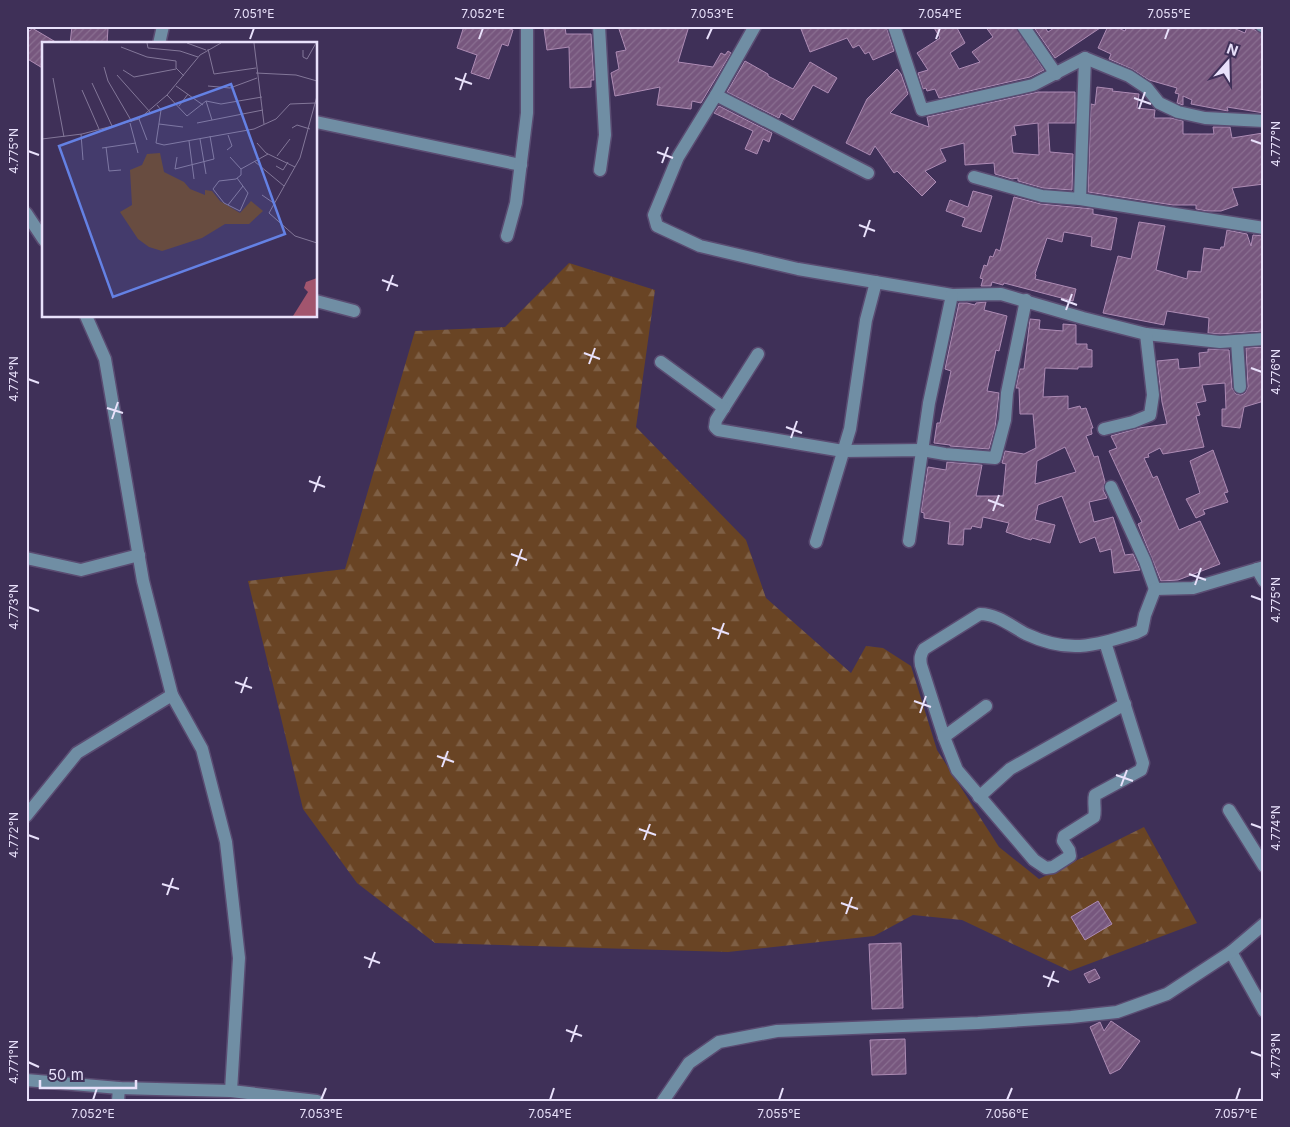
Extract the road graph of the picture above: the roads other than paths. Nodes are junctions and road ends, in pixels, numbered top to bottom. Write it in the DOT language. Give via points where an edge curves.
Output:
graph roads {
  1 [pos="163,26"];
  2 [pos="527,26"];
  3 [pos="599,26"];
  4 [pos="755,26"];
  5 [pos="894,26"];
  6 [pos="1023,26"];
  7 [pos="159,42"];
  8 [pos="1085,58"];
  9 [pos="1056,74"];
  10 [pos="716,95"];
  11 [pos="1264,121"];
  12 [pos="318,122"];
  13 [pos="521,165"];
  14 [pos="600,170"];
  15 [pos="868,172"];
  16 [pos="974,177"];
  17 [pos="1080,199"];
  18 [pos="26,213"];
  19 [pos="1264,228"];
  20 [pos="507,236"];
  21 [pos="42,237"];
  22 [pos="876,282"];
  23 [pos="952,295"];
  24 [pos="1026,300"];
  25 [pos="318,302"];
  26 [pos="354,311"];
  27 [pos="87,318"];
  28 [pos="1146,334"];
  29 [pos="1264,340"];
  30 [pos="1236,341"];
  31 [pos="758,354"];
  32 [pos="661,362"];
  33 [pos="1240,387"];
  34 [pos="724,408"];
  35 [pos="1104,429"];
  36 [pos="922,450"];
  37 [pos="843,451"];
  38 [pos="1111,487"];
  39 [pos="909,541"];
  40 [pos="816,542"];
  41 [pos="138,555"];
  42 [pos="26,558"];
  43 [pos="1261,568"];
  44 [pos="1264,581"];
  45 [pos="1155,589"];
  46 [pos="1105,642"];
  47 [pos="172,695"];
  48 [pos="1125,704"];
  49 [pos="986,706"];
  50 [pos="944,737"];
  51 [pos="979,797"];
  52 [pos="1229,810"];
  53 [pos="26,816"];
  54 [pos="1264,866"];
  55 [pos="1264,924"];
  56 [pos="1231,952"];
  57 [pos="1264,1011"];
  58 [pos="26,1080"];
  59 [pos="231,1091"];
  60 [pos="118,1094"];
  61 [pos="317,1101"];
  62 [pos="663,1101"];
  1 -- 7 [label="street"];
  2 -- 13 [label="street" via="527,113"];
  3 -- 14 [label="street" via="605,135"];
  4 -- 10 [label="street"];
  5 -- 9 [label="street" via="922,110 1033,85"];
  6 -- 9 [label="street"];
  8 -- 9 [label="street"];
  8 -- 11 [label="street" via="1129,76 1147,88 1159,103 1178,112 1205,118"];
  8 -- 17 [label="street"];
  10 -- 15 [label="street"];
  10 -- 22 [label="street" via="678,157 654,215 657,226 700,246 798,269"];
  12 -- 13 [label="street"];
  13 -- 20 [label="street"];
  16 -- 17 [label="street" via="1042,196"];
  17 -- 19 [label="street"];
  18 -- 21 [label="street"];
  22 -- 23 [label="street"];
  22 -- 37 [label="street" via="866,320 850,430"];
  23 -- 24 [label="street" via="1002,294"];
  23 -- 36 [label="street"];
  24 -- 28 [label="street"];
  24 -- 36 [label="street" via="995,458"];
  25 -- 26 [label="street"];
  27 -- 41 [label="street" via="105,359"];
  28 -- 30 [label="street"];
  28 -- 35 [label="street" via="1153,395 1150,414"];
  29 -- 30 [label="street"];
  30 -- 33 [label="street"];
  31 -- 34 [label="street"];
  32 -- 34 [label="street"];
  34 -- 37 [label="street" via="715,425 718,430"];
  36 -- 37 [label="street"];
  36 -- 39 [label="street"];
  37 -- 40 [label="street"];
  38 -- 45 [label="street"];
  41 -- 42 [label="street" via="81,570"];
  41 -- 47 [label="street"];
  43 -- 44 [label="street"];
  43 -- 45 [label="street" via="1193,588"];
  45 -- 46 [label="street" via="1142,630"];
  46 -- 48 [label="street"];
  46 -- 50 [label="street" via="1064,647 980,614 921,653 920,659"];
  47 -- 53 [label="street" via="77,752"];
  47 -- 59 [label="street" via="202,749 226,842 239,958"];
  48 -- 51 [label="street" via="1010,768"];
  48 -- 51 [label="street" via="1142,758 1141,770 1096,795 1094,817 1066,834 1064,840 1070,856 1053,867 1046,868 1034,860"];
  49 -- 50 [label="street"];
  50 -- 51 [label="street" via="957,770"];
  52 -- 54 [label="street"];
  55 -- 56 [label="street"];
  56 -- 57 [label="street"];
  56 -- 62 [label="street" via="1167,994 1117,1012 978,1023 777,1031 719,1042 689,1063"];
  58 -- 60 [label="street"];
  59 -- 60 [label="street"];
  59 -- 61 [label="street"];
}
